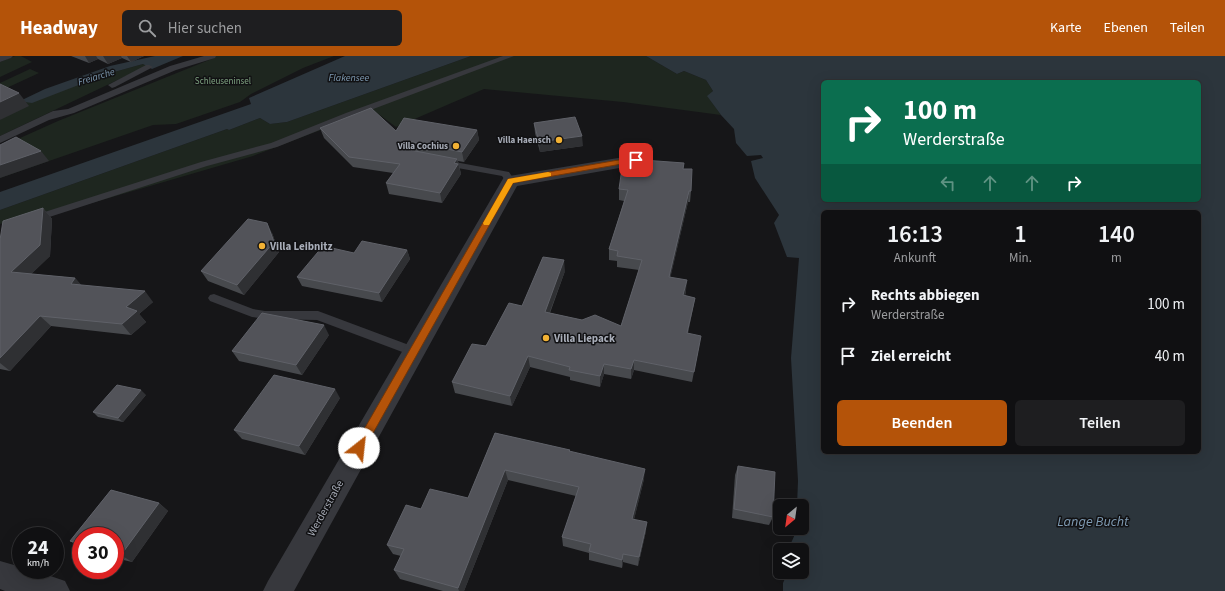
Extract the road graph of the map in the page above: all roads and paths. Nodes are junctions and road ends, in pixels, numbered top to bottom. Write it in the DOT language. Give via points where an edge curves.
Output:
graph roads {
  1 [pos="7,56"];
  2 [pos="212,56"];
  3 [pos="510,56"];
  4 [pos="0,58"];
  5 [pos="149,67"];
  6 [pos="49,116"];
  7 [pos="0,140"];
  8 [pos="636,160"];
  9 [pos="433,161"];
  10 [pos="510,181"];
  11 [pos="25,222"];
  12 [pos="214,298"];
  13 [pos="413,351"];
  14 [pos="0,575"];
  15 [pos="55,591"];
  16 [pos="278,591"];
  1 -- 4 [label="street"];
  2 -- 6 [label="lane" via="173,68 71,111"];
  3 -- 11 [label="lane" via="274,145 204,164"];
  5 -- 6 [label="lane"];
  6 -- 7 [label="lane"];
  8 -- 10 [label="street"];
  9 -- 10 [label="lane" via="506,174"];
  10 -- 13 [label="street, Werderstraße"];
  12 -- 13 [label="lane" via="252,313 318,316"];
  13 -- 16 [label="street, Werderstraße"];
  14 -- 15 [label="street"];
}
